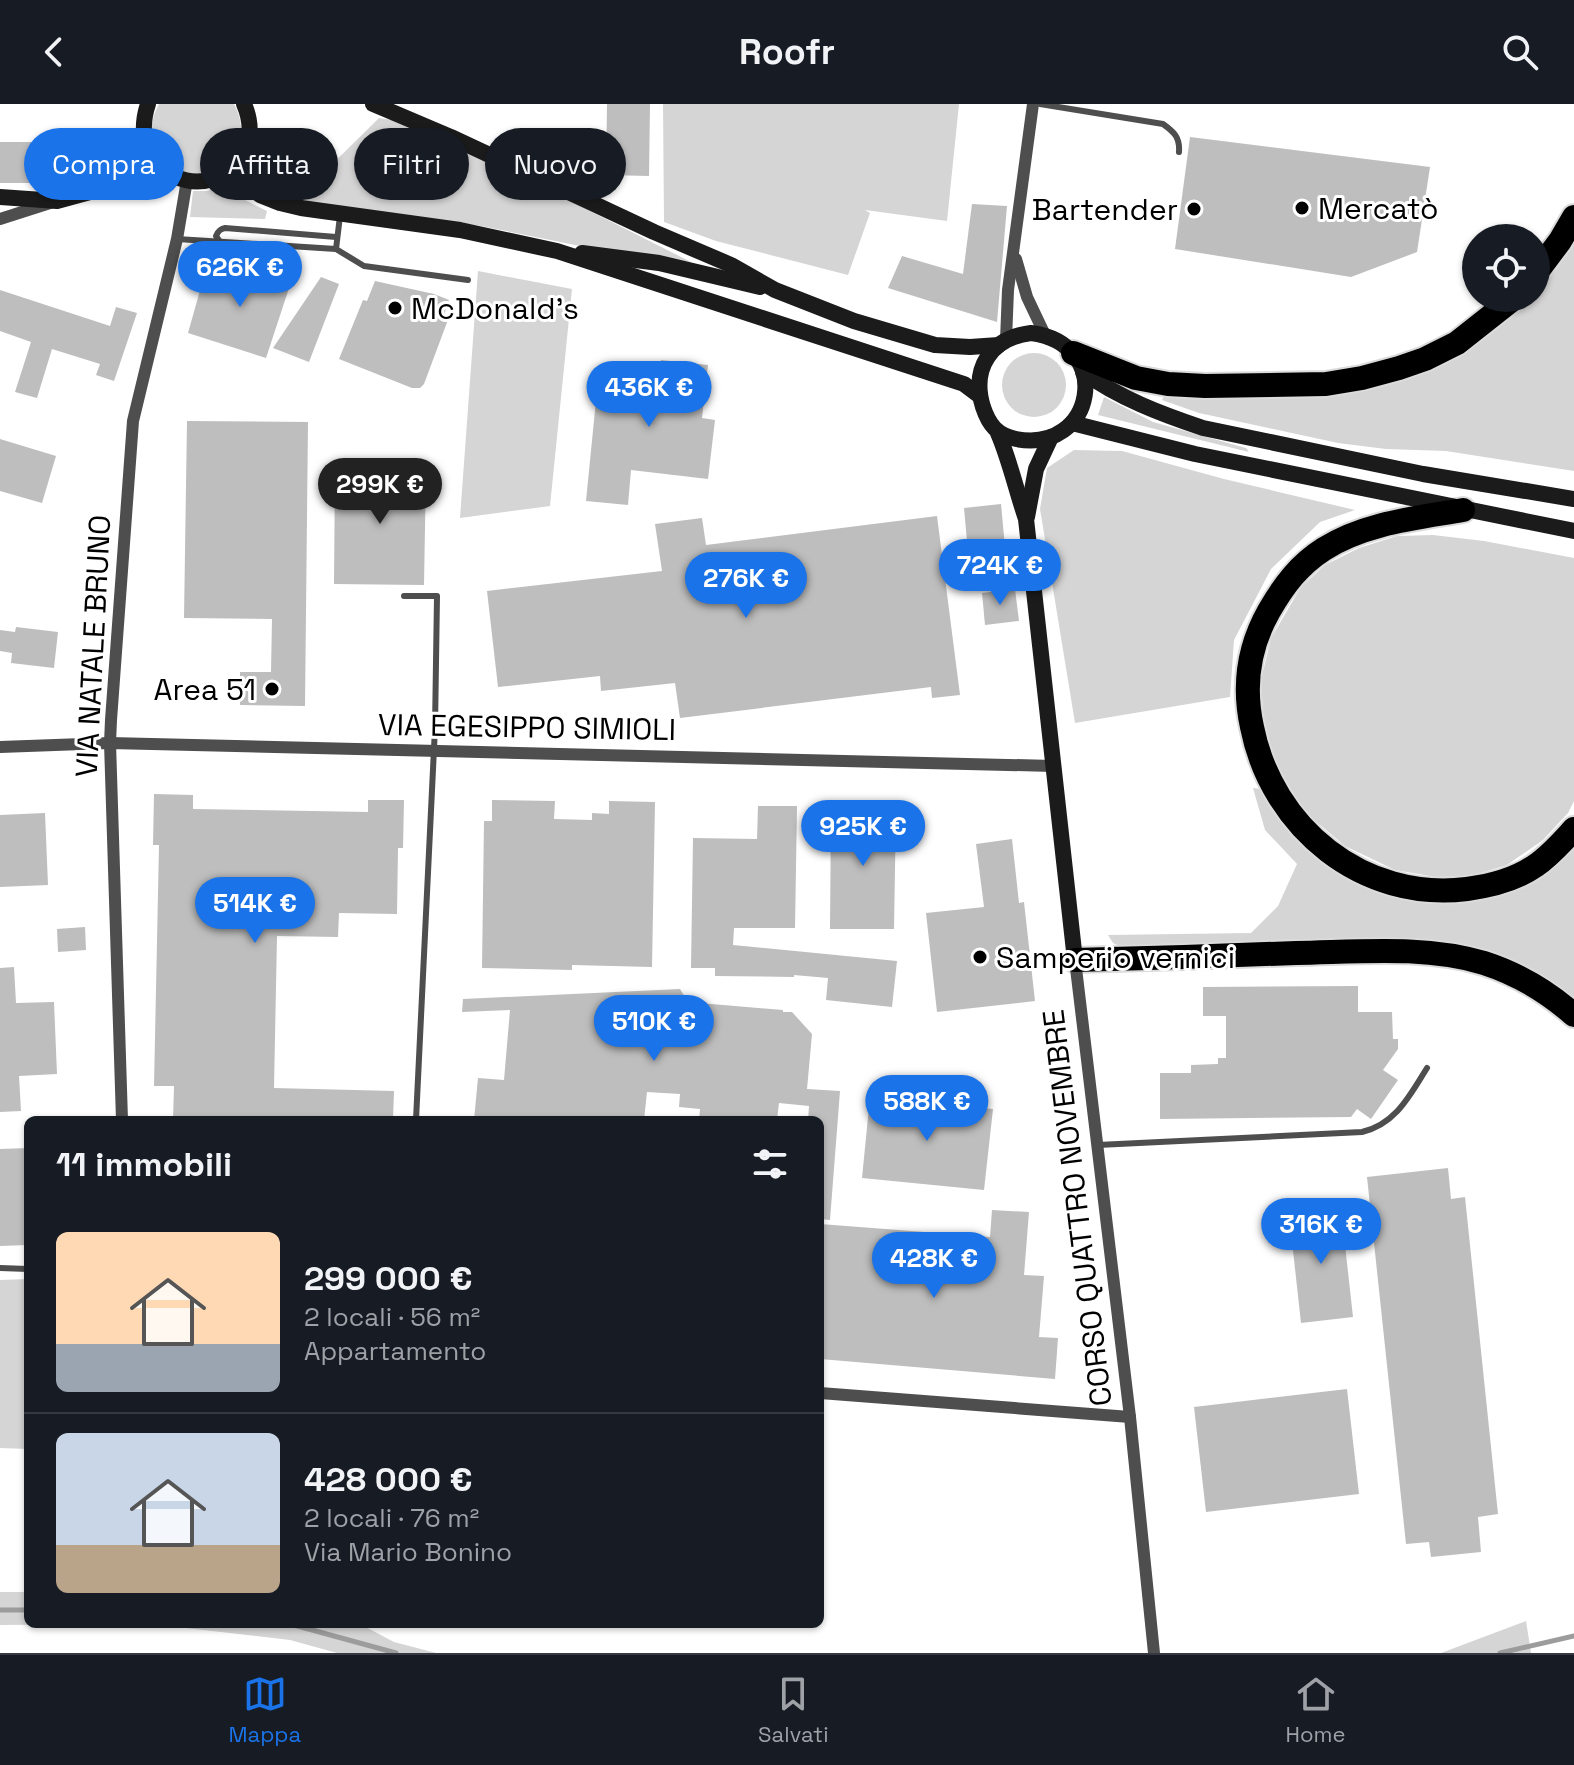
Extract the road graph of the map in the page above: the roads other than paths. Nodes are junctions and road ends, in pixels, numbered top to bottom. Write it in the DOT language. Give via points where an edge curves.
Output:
graph roads {
  1 [pos="148,104"];
  2 [pos="244,104"];
  3 [pos="373,104"];
  4 [pos="1033,104"];
  5 [pos="1040,104"];
  6 [pos="143,128"];
  7 [pos="250,128"];
  8 [pos="1179,152"];
  9 [pos="184,179"];
  10 [pos="187,180"];
  11 [pos="200,181"];
  12 [pos="0,197"];
  13 [pos="61,200"];
  14 [pos="272,200"];
  15 [pos="57,201"];
  16 [pos="341,213"];
  17 [pos="1574,217"];
  18 [pos="0,219"];
  19 [pos="336,237"];
  20 [pos="177,239"];
  21 [pos="220,242"];
  22 [pos="336,249"];
  23 [pos="557,251"];
  24 [pos="1014,252"];
  25 [pos="1550,254"];
  26 [pos="468,280"];
  27 [pos="775,290"];
  28 [pos="1496,312"];
  29 [pos="1045,335"];
  30 [pos="1002,342"];
  31 [pos="1078,363"];
  32 [pos="980,396"];
  33 [pos="1072,423"];
  34 [pos="998,433"];
  35 [pos="1051,437"];
  36 [pos="1574,499"];
  37 [pos="1463,510"];
  38 [pos="1026,519"];
  39 [pos="1573,531"];
  40 [pos="404,596"];
  41 [pos="110,743"];
  42 [pos="0,747"];
  43 [pos="433,750"];
  44 [pos="1053,766"];
  45 [pos="1574,829"];
  46 [pos="1075,960"];
  47 [pos="1574,1015"];
  48 [pos="1427,1068"];
  49 [pos="122,1116"];
  50 [pos="416,1116"];
  51 [pos="1098,1145"];
  52 [pos="0,1268"];
  53 [pos="24,1269"];
  54 [pos="824,1393"];
  55 [pos="1130,1417"];
  56 [pos="1154,1653"];
  1 -- 6 [label="main road"];
  2 -- 7 [label="main road"];
  3 -- 27 [label="main road" via="731,265"];
  4 -- 24 [label="street"];
  5 -- 8 [label="lane" via="1163,124 1176,133"];
  9 -- 10 [label="main road"];
  10 -- 11 [label="main road"];
  10 -- 20 [label="street, VIA NATALE BRUNO"];
  12 -- 15 [label="main road"];
  13 -- 15 [label="main road"];
  14 -- 16 [label="main road"];
  15 -- 18 [label="street"];
  16 -- 19 [label="lane"];
  16 -- 23 [label="main road"];
  17 -- 25 [label="highway"];
  19 -- 21 [label="lane" via="225,228 216,236"];
  19 -- 22 [label="lane"];
  20 -- 21 [label="lane"];
  20 -- 41 [label="street, VIA NATALE BRUNO" via="133,421"];
  21 -- 22 [label="lane"];
  22 -- 26 [label="lane" via="364,266"];
  23 -- 27 [label="main road" via="659,263"];
  23 -- 32 [label="main road" via="964,384"];
  24 -- 29 [label="street"];
  24 -- 30 [label="street"];
  27 -- 30 [label="main road" via="935,345"];
  28 -- 31 [label="highway" via="1457,343 1425,359 1326,384 1168,384"];
  29 -- 30 [label="main road" via="1018,334"];
  29 -- 31 [label="main road" via="1066,344"];
  30 -- 32 [label="main road" via="981,367"];
  31 -- 33 [label="main road" via="1086,389"];
  31 -- 36 [label="main road" via="1108,389 1203,428"];
  32 -- 34 [label="main road" via="987,420"];
  33 -- 35 [label="main road"];
  33 -- 37 [label="main road"];
  34 -- 35 [label="main road" via="1018,439"];
  34 -- 38 [label="main road, CORSO QUATTRO NOVEMBRE"];
  35 -- 38 [label="main road, CORSO QUATTRO NOVEMBRE" via="1036,469"];
  37 -- 39 [label="main road"];
  37 -- 45 [label="highway" via="1358,532 1301,565 1283,587 1251,652 1247,682 1255,744 1265,773 1300,827 1324,849 1385,882 1417,890 1479,888 1510,880 1535,866"];
  38 -- 44 [label="main road, CORSO QUATTRO NOVEMBRE"];
  40 -- 43 [label="lane" via="437,596"];
  41 -- 42 [label="street, VIA EGESIPPO SIMIOLI"];
  41 -- 43 [label="street, VIA EGESIPPO SIMIOLI"];
  41 -- 49 [label="street, VIA NATALE BRUNO"];
  43 -- 44 [label="street, VIA EGESIPPO SIMIOLI"];
  43 -- 50 [label="lane"];
  44 -- 46 [label="main road, CORSO QUATTRO NOVEMBRE"];
  46 -- 47 [label="highway" via="1424,953 1512,974"];
  46 -- 51 [label="street, CORSO QUATTRO NOVEMBRE"];
  48 -- 51 [label="lane" via="1400,1110 1377,1129"];
  51 -- 55 [label="street, CORSO QUATTRO NOVEMBRE"];
  52 -- 53 [label="lane"];
  54 -- 55 [label="street"];
  55 -- 56 [label="street, CORSO QUATTRO NOVEMBRE"];
}
